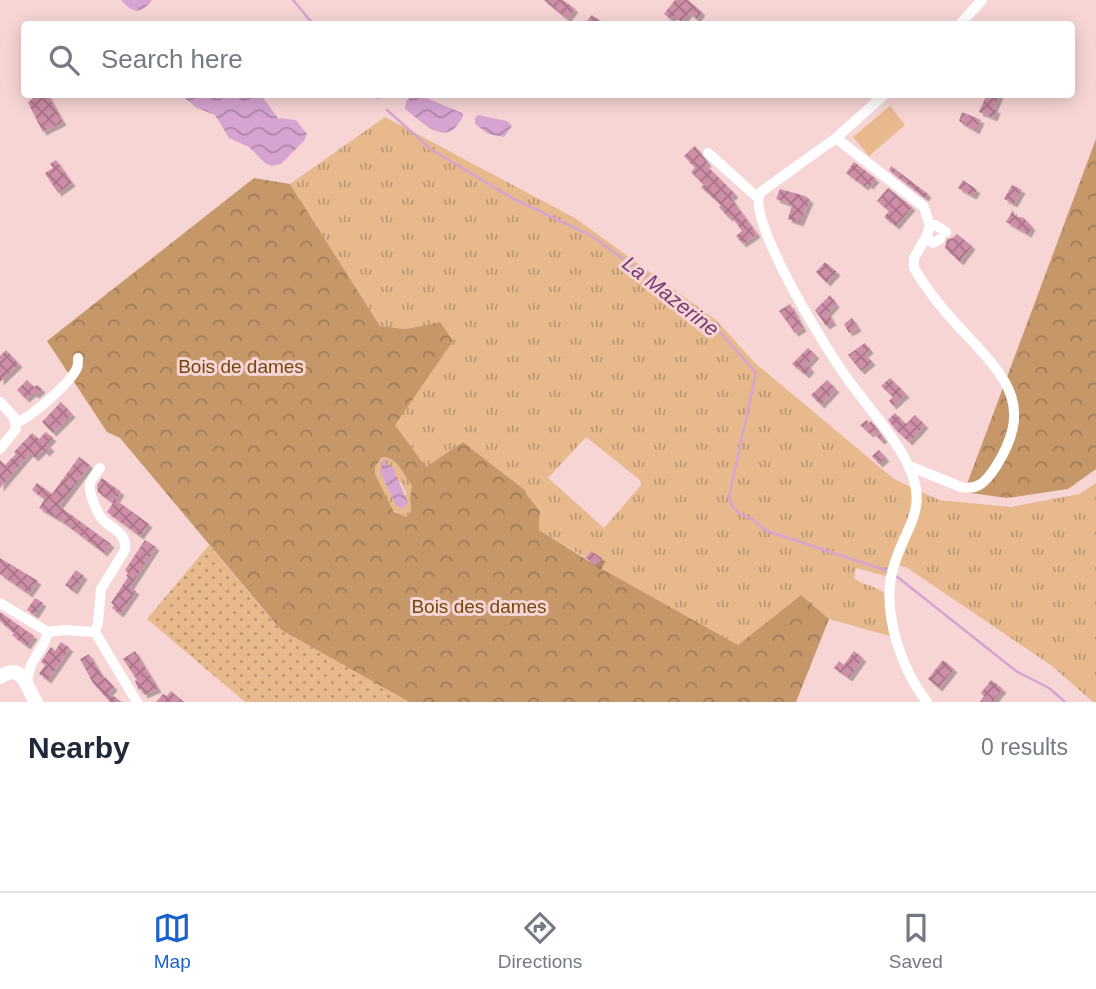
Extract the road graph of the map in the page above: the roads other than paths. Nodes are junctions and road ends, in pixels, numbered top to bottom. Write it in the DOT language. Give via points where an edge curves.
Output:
graph roads {
  1 [pos="982,0"];
  2 [pos="963,21"];
  3 [pos="881,98"];
  4 [pos="836,138"];
  5 [pos="708,153"];
  6 [pos="757,197"];
  7 [pos="930,226"];
  8 [pos="926,237"];
  9 [pos="78,358"];
  10 [pos="0,402"];
  11 [pos="15,423"];
  12 [pos="0,449"];
  13 [pos="909,466"];
  14 [pos="100,468"];
  15 [pos="0,603"];
  16 [pos="48,632"];
  17 [pos="95,632"];
  18 [pos="29,666"];
  19 [pos="5,674"];
  20 [pos="29,694"];
  21 [pos="137,702"];
  22 [pos="927,702"];
  1 -- 2 [label="street"];
  3 -- 4 [label="street"];
  4 -- 6 [label="street"];
  4 -- 7 [label="street" via="924,207"];
  5 -- 6 [label="street"];
  6 -- 13 [label="street" via="765,233 798,297 842,372"];
  7 -- 8 [label="street"];
  7 -- 8 [label="street" via="935,225 943,235 933,243"];
  8 -- 13 [label="street" via="914,258 914,268 1010,389 1015,420 1007,448 977,487 961,487"];
  9 -- 11 [label="street" via="78,368 59,390 29,417"];
  10 -- 11 [label="street"];
  11 -- 12 [label="street" via="13,435"];
  13 -- 22 [label="street" via="916,492 915,519 892,573 891,595 899,651"];
  14 -- 17 [label="street" via="90,490 102,519 126,544 101,589"];
  15 -- 16 [label="street"];
  16 -- 17 [label="street"];
  16 -- 18 [label="street"];
  17 -- 21 [label="street"];
  18 -- 19 [label="street"];
  18 -- 20 [label="street"];
  19 -- 20 [label="main road" via="24,678"];
}
